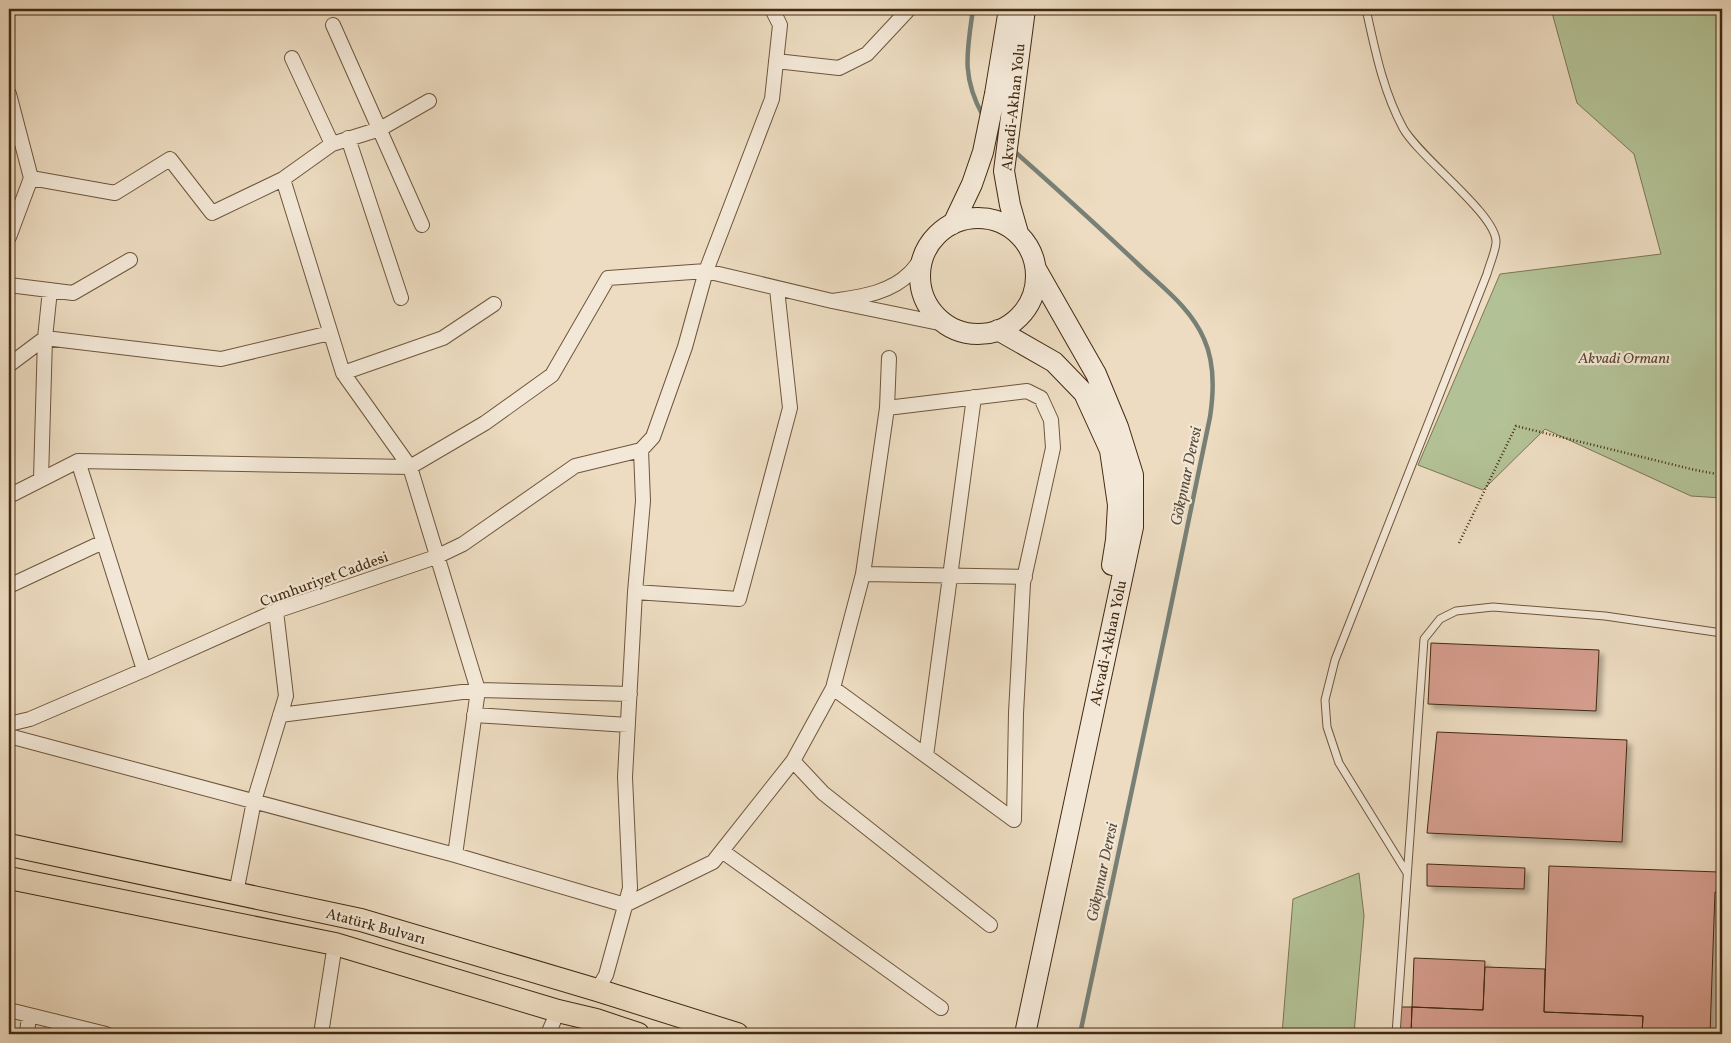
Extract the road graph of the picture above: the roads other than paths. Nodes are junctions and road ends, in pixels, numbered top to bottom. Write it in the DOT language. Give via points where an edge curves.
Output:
graph roads {
  1 [pos="772,9"];
  2 [pos="909,9"];
  3 [pos="1009,9"];
  4 [pos="1025,9"];
  5 [pos="1366,9"];
  6 [pos="334,25"];
  7 [pos="292,58"];
  8 [pos="776,61"];
  9 [pos="9,94"];
  10 [pos="429,101"];
  11 [pos="380,129"];
  12 [pos="348,138"];
  13 [pos="332,144"];
  14 [pos="31,178"];
  15 [pos="283,179"];
  16 [pos="953,224"];
  17 [pos="422,225"];
  18 [pos="1018,233"];
  19 [pos="9,237"];
  20 [pos="922,258"];
  21 [pos="130,260"];
  22 [pos="1036,269"];
  23 [pos="706,271"];
  24 [pos="9,285"];
  25 [pos="777,289"];
  26 [pos="50,290"];
  27 [pos="401,298"];
  28 [pos="832,301"];
  29 [pos="494,304"];
  30 [pos="944,324"];
  31 [pos="998,330"];
  32 [pos="330,333"];
  33 [pos="45,338"];
  34 [pos="889,358"];
  35 [pos="9,365"];
  36 [pos="343,373"];
  37 [pos="974,397"];
  38 [pos="887,408"];
  39 [pos="641,450"];
  40 [pos="78,460"];
  41 [pos="410,467"];
  42 [pos="41,480"];
  43 [pos="9,496"];
  44 [pos="103,542"];
  45 [pos="436,557"];
  46 [pos="863,574"];
  47 [pos="951,576"];
  48 [pos="1025,577"];
  49 [pos="9,586"];
  50 [pos="635,592"];
  51 [pos="276,611"];
  52 [pos="1722,633"];
  53 [pos="144,670"];
  54 [pos="833,688"];
  55 [pos="478,690"];
  56 [pos="630,694"];
  57 [pos="280,715"];
  58 [pos="474,715"];
  59 [pos="9,724"];
  60 [pos="628,725"];
  61 [pos="9,736"];
  62 [pos="926,756"];
  63 [pos="793,761"];
  64 [pos="254,801"];
  65 [pos="9,845"];
  66 [pos="722,851"];
  67 [pos="455,855"];
  68 [pos="1407,873"];
  69 [pos="9,878"];
  70 [pos="236,893"];
  71 [pos="625,906"];
  72 [pos="990,925"];
  73 [pos="335,944"];
  74 [pos="597,990"];
  75 [pos="941,1008"];
  76 [pos="9,1010"];
  77 [pos="558,1011"];
  78 [pos="29,1015"];
  79 [pos="27,1034"];
  80 [pos="106,1034"];
  81 [pos="321,1034"];
  82 [pos="548,1034"];
  83 [pos="638,1034"];
  84 [pos="737,1034"];
  85 [pos="1013,1034"];
  86 [pos="1025,1034"];
  87 [pos="1396,1034"];
  1 -- 8 [label="street" via="780,25"];
  2 -- 8 [label="street" via="867,54 839,68"];
  3 -- 16 [label="main road, Akvadi-Akhan Yolu" via="983,152"];
  4 -- 18 [label="main road, Akvadi-Akhan Yolu" via="1004,171"];
  5 -- 68 [label="lane" via="1380,72 1404,130 1419,150 1481,212 1492,227 1496,241 1487,274 1335,660 1325,700 1326,727 1340,763"];
  6 -- 11 [label="street"];
  7 -- 13 [label="street"];
  8 -- 23 [label="street" via="772,99"];
  9 -- 14 [label="street"];
  10 -- 11 [label="street"];
  11 -- 12 [label="street"];
  11 -- 17 [label="street"];
  12 -- 13 [label="street"];
  12 -- 27 [label="street"];
  13 -- 15 [label="street"];
  14 -- 15 [label="street" via="116,193 170,159 212,214"];
  14 -- 19 [label="street"];
  15 -- 32 [label="street"];
  16 -- 18 [label="main road" via="981,218 1001,222"];
  16 -- 20 [label="main road" via="931,241"];
  18 -- 22 [label="main road" via="1030,250"];
  20 -- 28 [label="street" via="909,274 891,286 869,295"];
  20 -- 30 [label="main road" via="922,294 931,311"];
  21 -- 26 [label="street" via="73,293"];
  22 -- 31 [label="main road" via="1034,289 1027,308"];
  22 -- 86 [label="main road, Akvadi-Akhan Yolu" via="1096,374 1118,428 1133,475 1133,526"];
  23 -- 25 [label="street"];
  23 -- 39 [label="street" via="685,347 659,419 652,437"];
  23 -- 41 [label="street" via="608,278 552,375 484,423"];
  24 -- 26 [label="street"];
  25 -- 28 [label="street"];
  25 -- 50 [label="street" via="790,408 739,599"];
  26 -- 33 [label="street"];
  28 -- 30 [label="street"];
  29 -- 36 [label="street" via="443,338"];
  30 -- 31 [label="main road" via="961,332 980,334"];
  31 -- 85 [label="main road, Akvadi-Akhan Yolu" via="1054,362 1084,393 1110,450 1118,505 1110,571"];
  32 -- 33 [label="street" via="221,359"];
  32 -- 36 [label="street"];
  33 -- 35 [label="street"];
  33 -- 42 [label="street"];
  34 -- 38 [label="street"];
  36 -- 41 [label="street"];
  37 -- 38 [label="street"];
  37 -- 47 [label="street"];
  37 -- 48 [label="street" via="1027,391 1041,398 1051,420 1053,448"];
  38 -- 46 [label="street"];
  39 -- 45 [label="street, Cumhuriyet Caddesi" via="576,466 463,544"];
  39 -- 50 [label="street" via="643,501"];
  40 -- 41 [label="street"];
  40 -- 42 [label="street"];
  40 -- 44 [label="street"];
  41 -- 45 [label="street"];
  42 -- 43 [label="street"];
  44 -- 49 [label="street"];
  44 -- 53 [label="street"];
  45 -- 51 [label="street, Cumhuriyet Caddesi"];
  45 -- 55 [label="street"];
  46 -- 47 [label="street"];
  46 -- 54 [label="street"];
  47 -- 48 [label="street"];
  47 -- 62 [label="street"];
  48 -- 62 [label="street" via="1016,713 1014,820"];
  50 -- 56 [label="street"];
  51 -- 53 [label="street, Cumhuriyet Caddesi"];
  51 -- 57 [label="street" via="286,696"];
  52 -- 68 [label="lane" via="1606,616 1493,607 1456,611 1440,619 1424,639"];
  53 -- 59 [label="street, Cumhuriyet Caddesi" via="30,719"];
  54 -- 62 [label="street"];
  54 -- 63 [label="street"];
  55 -- 56 [label="street"];
  55 -- 57 [label="street"];
  55 -- 58 [label="street"];
  56 -- 60 [label="street"];
  57 -- 64 [label="street"];
  58 -- 60 [label="street"];
  58 -- 67 [label="street"];
  60 -- 71 [label="street" via="626,777 630,888"];
  61 -- 64 [label="street"];
  63 -- 66 [label="street"];
  63 -- 72 [label="street" via="822,793"];
  64 -- 67 [label="street"];
  64 -- 70 [label="street"];
  65 -- 70 [label="main road, Atatürk Bulvarı"];
  66 -- 71 [label="street" via="713,862"];
  66 -- 75 [label="street"];
  67 -- 71 [label="street"];
  68 -- 87 [label="lane"];
  69 -- 73 [label="main road, Atatürk Bulvarı"];
  70 -- 74 [label="main road, Atatürk Bulvarı" via="361,920"];
  71 -- 74 [label="street" via="606,975"];
  73 -- 77 [label="main road, Atatürk Bulvarı"];
  73 -- 81 [label="street"];
  74 -- 84 [label="main road, Atatürk Bulvarı"];
  76 -- 78 [label="street"];
  77 -- 82 [label="street"];
  77 -- 83 [label="main road, Atatürk Bulvarı"];
  78 -- 79 [label="street"];
  78 -- 80 [label="street"];
}
